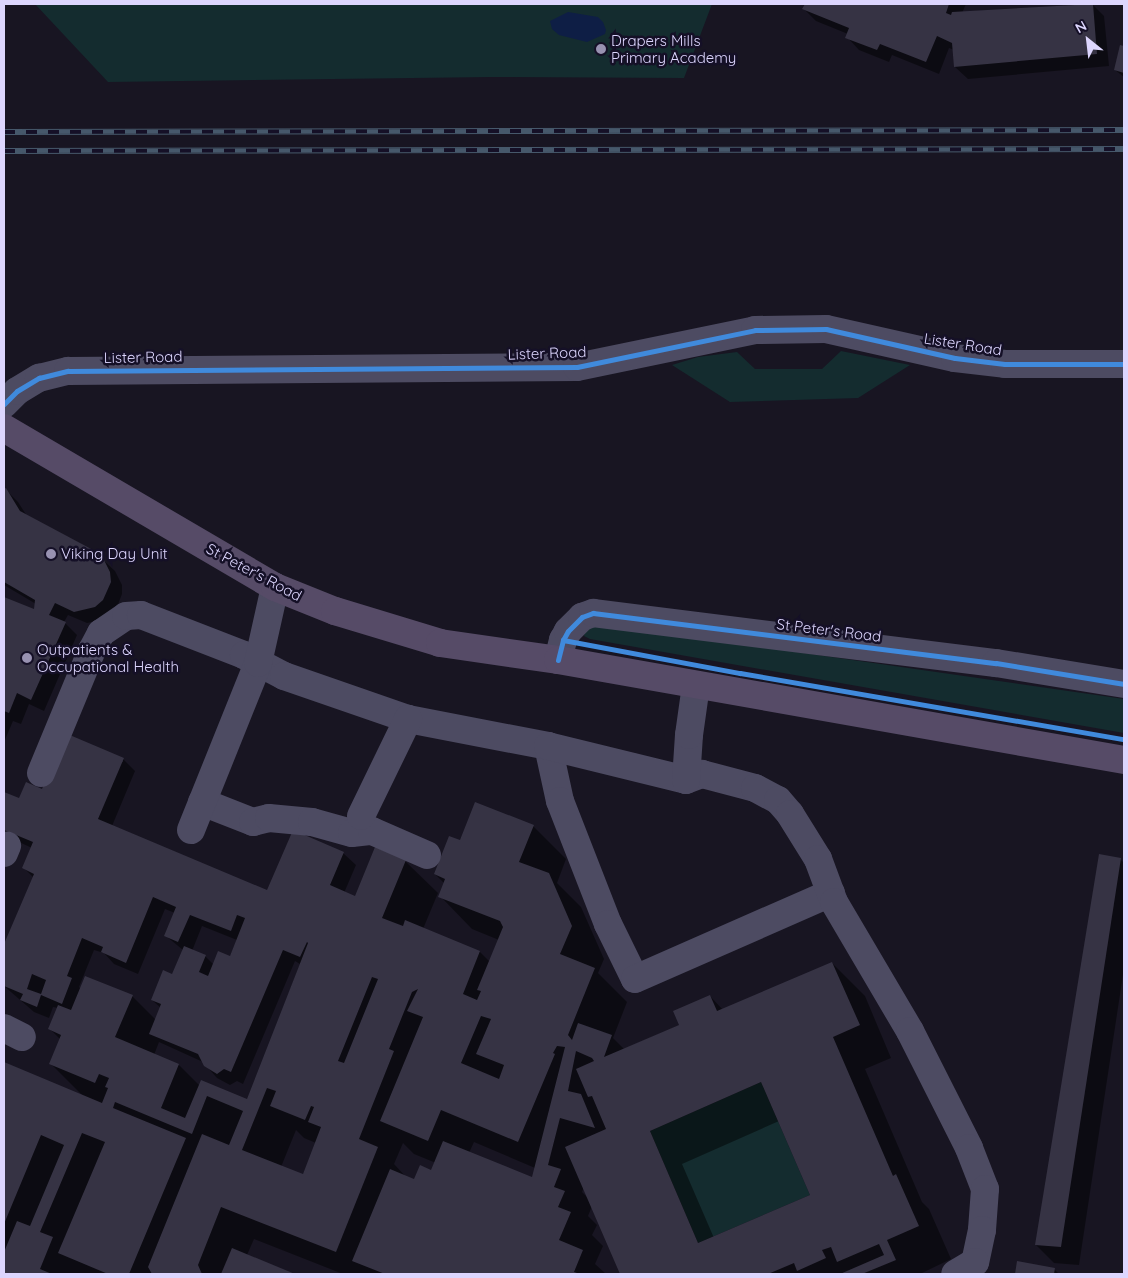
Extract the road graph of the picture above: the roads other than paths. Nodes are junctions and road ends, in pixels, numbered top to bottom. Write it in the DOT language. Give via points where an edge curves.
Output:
graph roads {
  1 [pos="1124,364"];
  2 [pos="4,404"];
  3 [pos="4,428"];
  4 [pos="275,587"];
  5 [pos="558,660"];
  6 [pos="258,662"];
  7 [pos="1124,684"];
  8 [pos="696,685"];
  9 [pos="408,719"];
  10 [pos="548,746"];
  11 [pos="1124,760"];
  12 [pos="41,773"];
  13 [pos="686,780"];
  14 [pos="202,802"];
  15 [pos="361,816"];
  16 [pos="190,830"];
  17 [pos="427,855"];
  18 [pos="831,893"];
  19 [pos="955,1274"];
  1 -- 2 [label="street, Lister Road" via="1005,364 955,358 826,329 755,330 577,367 68,371 39,378 17,391"];
  3 -- 4 [label="main road, St Peter's Road"];
  4 -- 5 [label="main road, St Peter's Road" via="335,611 440,643"];
  4 -- 6 [label="street"];
  5 -- 7 [label="street, St Peter's Road" via="568,631 582,617 592,613 996,663"];
  5 -- 8 [label="main road, St Peter's Road"];
  6 -- 9 [label="street" via="284,676"];
  6 -- 12 [label="street" via="141,615 126,616 101,633"];
  6 -- 14 [label="street"];
  8 -- 11 [label="main road, St Peter's Road"];
  8 -- 13 [label="street"];
  9 -- 10 [label="street"];
  9 -- 15 [label="street"];
  10 -- 13 [label="street"];
  10 -- 18 [label="street" via="560,801 608,924 635,979"];
  13 -- 18 [label="street" via="702,774 755,788 778,800 796,840 818,859"];
  14 -- 16 [label="street"];
  14 -- 17 [label="street" via="253,822 269,818 312,822 352,833 372,831"];
  18 -- 19 [label="street" via="910,1031 985,1189 982,1230 975,1262"];
}
